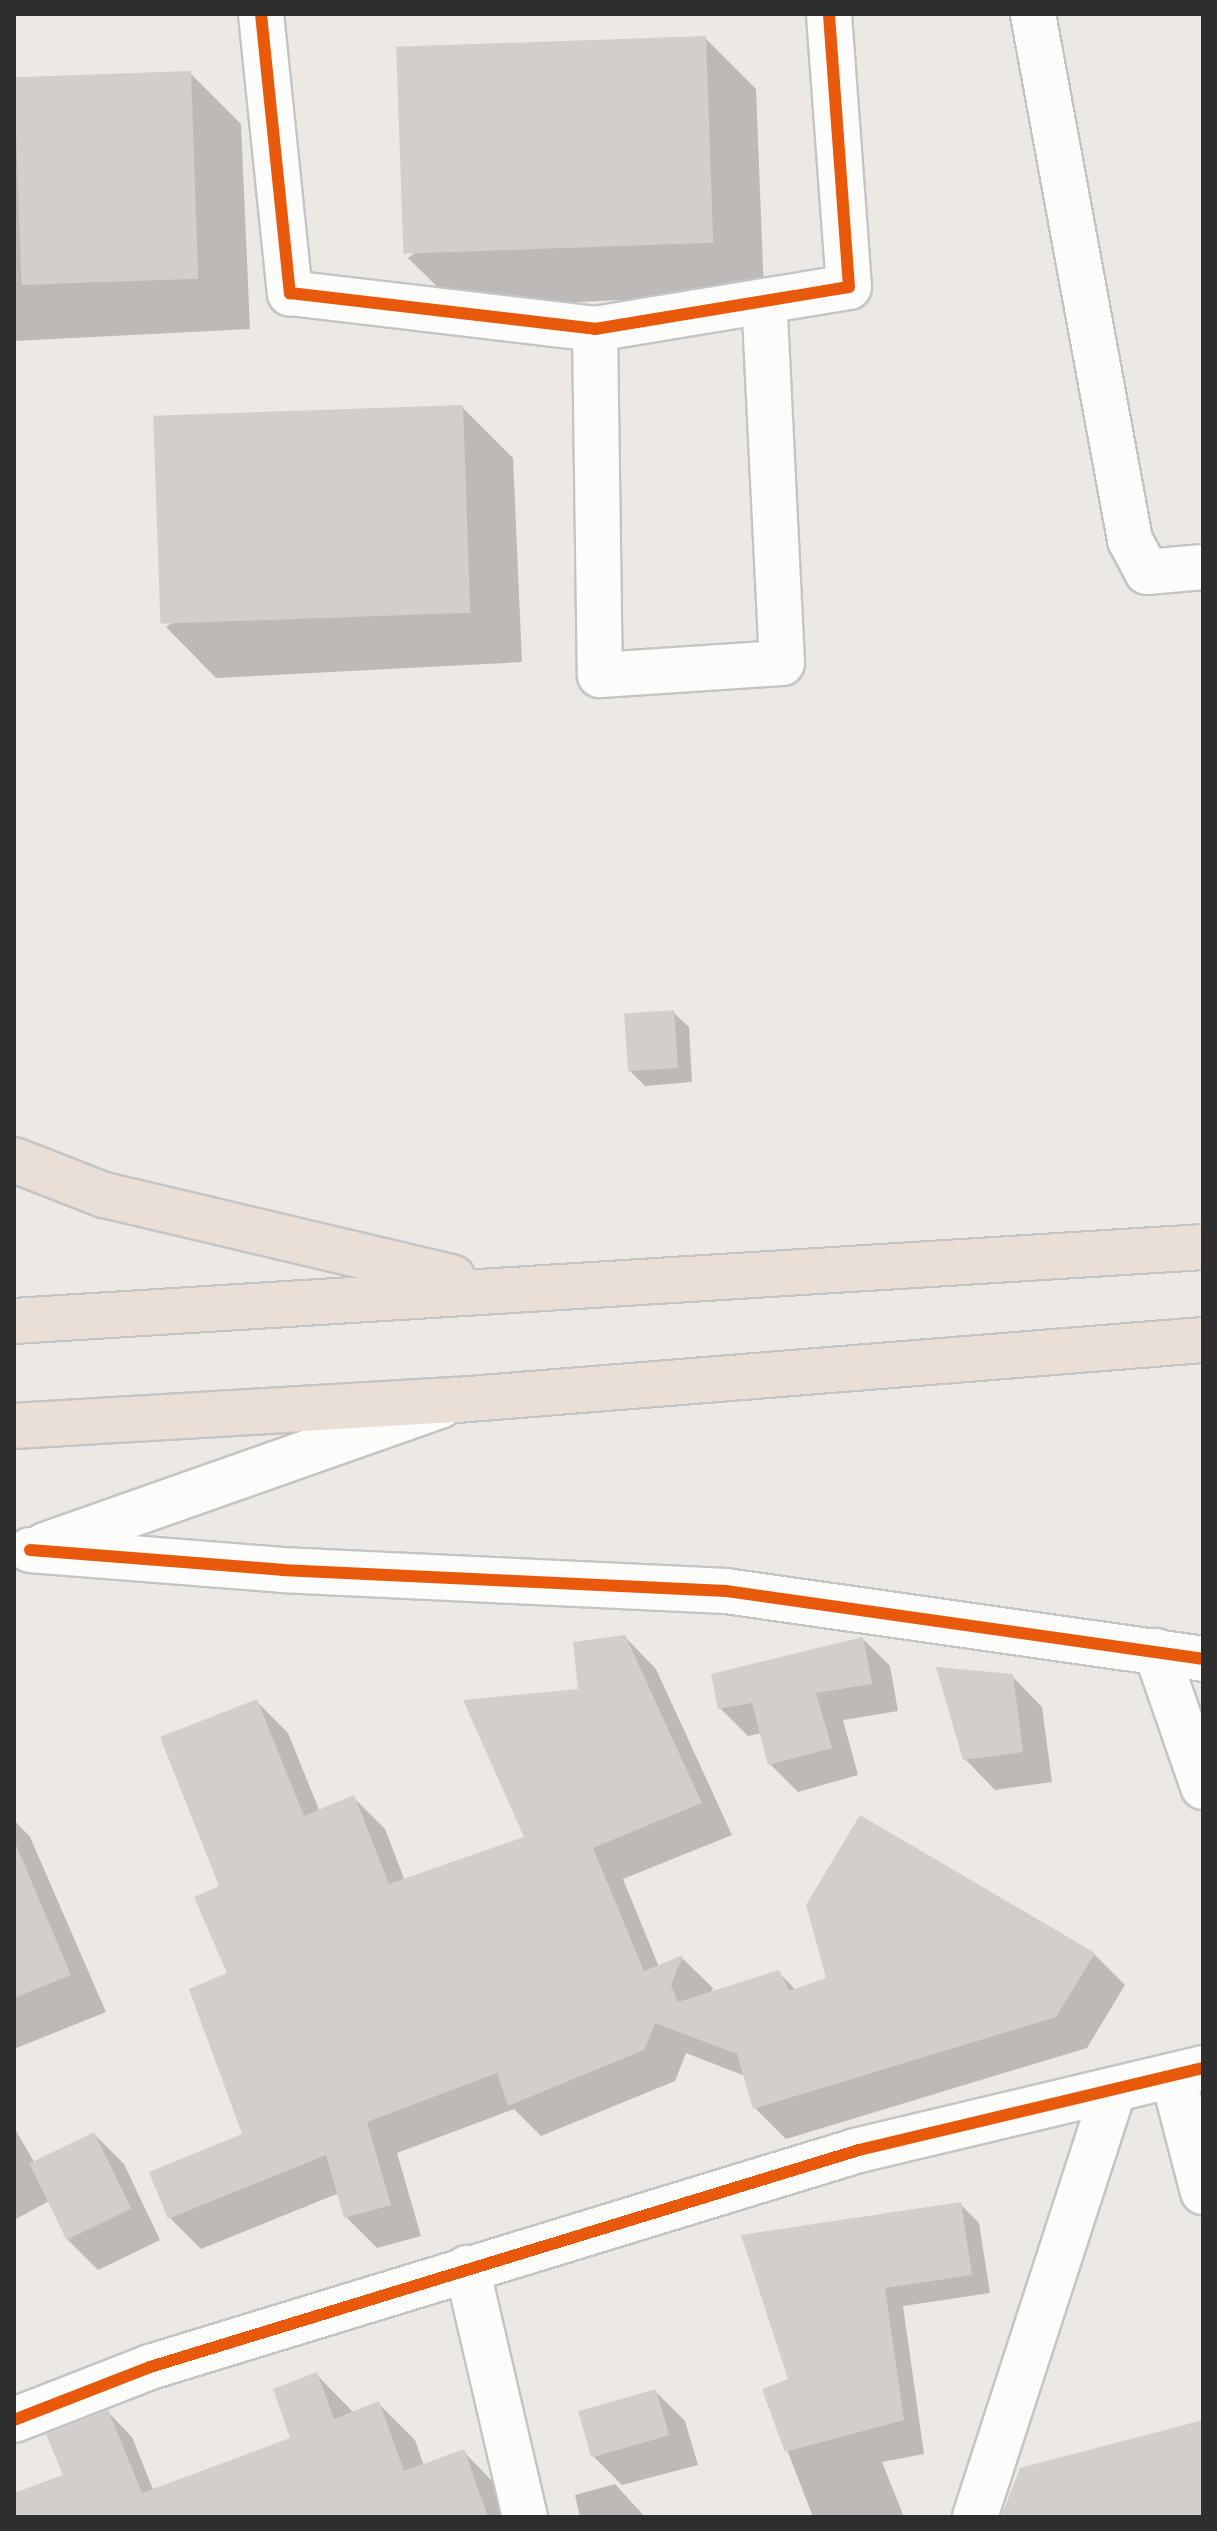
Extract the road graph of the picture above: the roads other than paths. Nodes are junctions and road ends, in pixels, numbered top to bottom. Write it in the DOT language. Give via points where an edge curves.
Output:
graph roads {
  1 [pos="261,14"];
  2 [pos="829,14"];
  3 [pos="1033,14"];
  4 [pos="764,301"];
  5 [pos="595,329"];
  6 [pos="1203,567"];
  7 [pos="14,1160"];
  8 [pos="1203,1247"];
  9 [pos="497,1288"];
  10 [pos="14,1321"];
  11 [pos="1203,1340"];
  12 [pos="457,1400"];
  13 [pos="14,1426"];
  14 [pos="22,1554"];
  15 [pos="1156,1651"];
  16 [pos="1203,1659"];
  17 [pos="1203,1787"];
  18 [pos="1188,2073"];
  19 [pos="1114,2090"];
  20 [pos="1203,2192"];
  21 [pos="467,2268"];
  22 [pos="14,2420"];
  23 [pos="525,2517"];
  24 [pos="975,2517"];
  1 -- 5 [label="street" via="290,293"];
  2 -- 4 [label="street" via="849,287"];
  3 -- 6 [label="street" via="1130,540 1147,572"];
  4 -- 5 [label="street"];
  4 -- 5 [label="street" via="782,663 600,675"];
  7 -- 9 [label="highway" via="104,1195"];
  8 -- 9 [label="highway"];
  9 -- 10 [label="highway"];
  11 -- 12 [label="highway"];
  12 -- 13 [label="highway"];
  12 -- 14 [label="street"];
  14 -- 15 [label="street" via="726,1591"];
  15 -- 16 [label="street"];
  15 -- 17 [label="street"];
  18 -- 19 [label="street"];
  18 -- 20 [label="street"];
  19 -- 21 [label="street" via="859,2150"];
  19 -- 24 [label="street"];
  21 -- 22 [label="street" via="150,2367"];
  21 -- 23 [label="street"];
}
